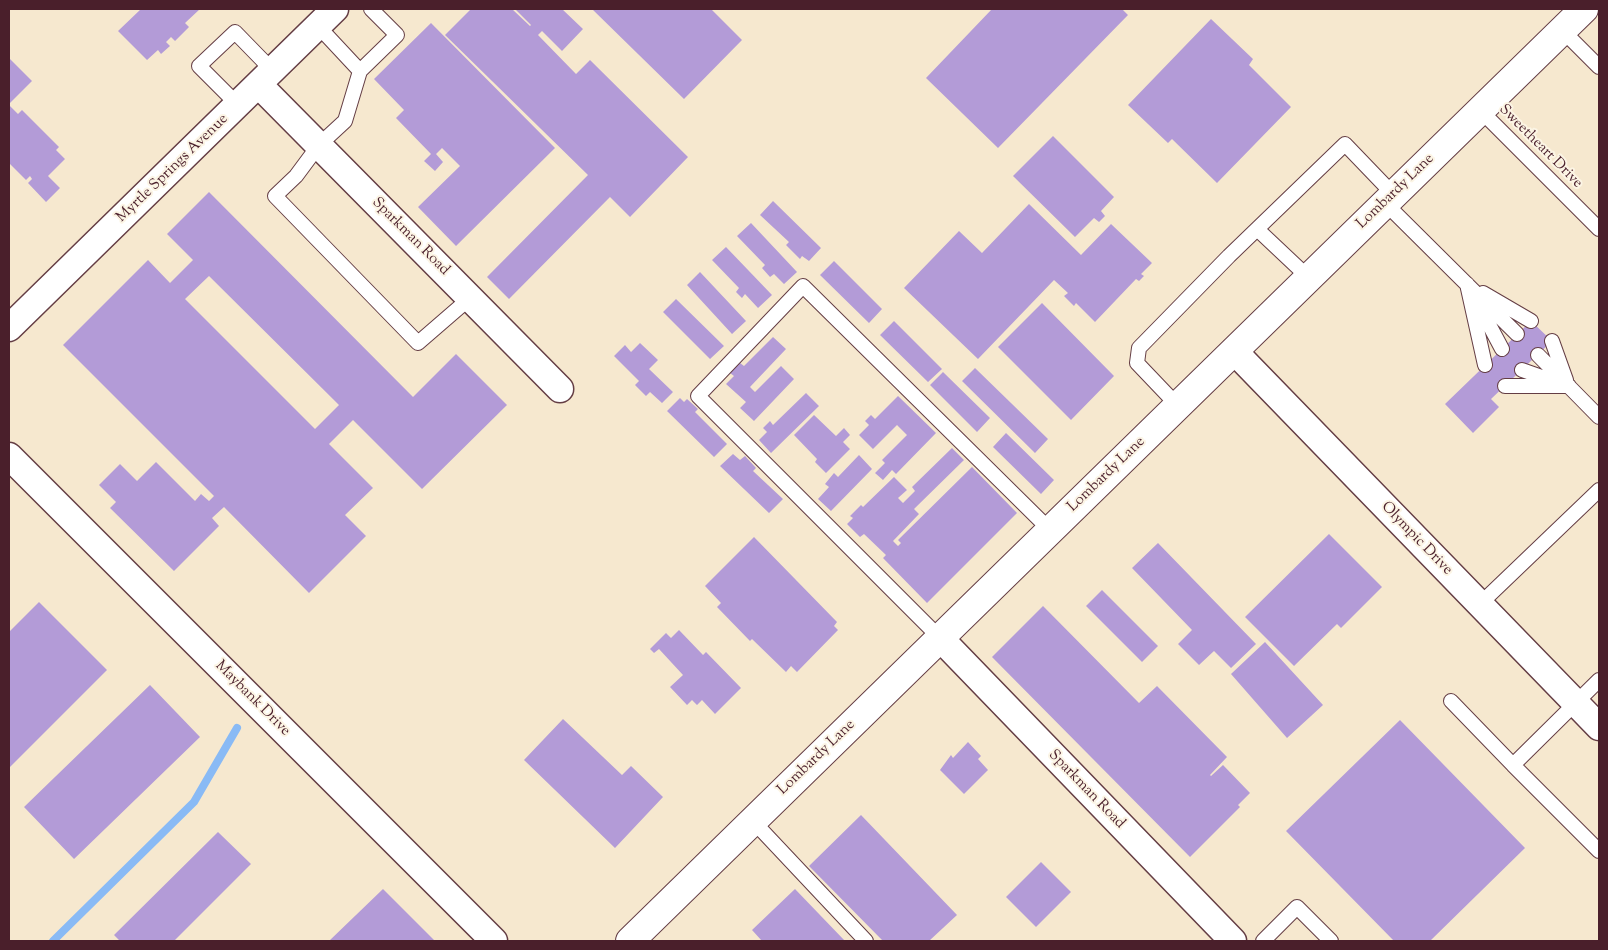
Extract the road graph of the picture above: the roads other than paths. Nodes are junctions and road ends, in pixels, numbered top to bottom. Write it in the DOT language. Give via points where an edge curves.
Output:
graph roads {
  1 [pos="371,9"];
  2 [pos="1584,9"];
  3 [pos="327,18"];
  4 [pos="1562,30"];
  5 [pos="1599,67"];
  6 [pos="360,71"];
  7 [pos="266,78"];
  8 [pos="238,105"];
  9 [pos="1480,110"];
  10 [pos="319,145"];
  11 [pos="1389,199"];
  12 [pos="1257,229"];
  13 [pos="1599,229"];
  14 [pos="1309,278"];
  15 [pos="1467,283"];
  16 [pos="470,298"];
  17 [pos="1531,321"];
  18 [pos="9,328"];
  19 [pos="1517,334"];
  20 [pos="1552,341"];
  21 [pos="1502,349"];
  22 [pos="1234,351"];
  23 [pos="1538,355"];
  24 [pos="1485,365"];
  25 [pos="1522,370"];
  26 [pos="1505,386"];
  27 [pos="1569,386"];
  28 [pos="560,389"];
  29 [pos="1178,406"];
  30 [pos="1599,417"];
  31 [pos="9,456"];
  32 [pos="1599,490"];
  33 [pos="1050,530"];
  34 [pos="1480,604"];
  35 [pos="940,638"];
  36 [pos="1599,680"];
  37 [pos="1451,702"];
  38 [pos="1576,703"];
  39 [pos="1599,727"];
  40 [pos="1513,765"];
  41 [pos="753,821"];
  42 [pos="1599,851"];
  43 [pos="638,939"];
  44 [pos="494,941"];
  45 [pos="866,941"];
  46 [pos="1233,941"];
  47 [pos="1263,941"];
  48 [pos="1330,941"];
  1 -- 6 [label="lane" via="396,36"];
  2 -- 4 [label="main road, Lombardy Lane"];
  3 -- 6 [label="lane"];
  3 -- 7 [label="street, Myrtle Springs Avenue"];
  4 -- 5 [label="lane"];
  4 -- 9 [label="main road, Lombardy Lane"];
  6 -- 10 [label="lane" via="345,121"];
  7 -- 8 [label="street, Myrtle Springs Avenue"];
  7 -- 8 [label="lane" via="235,32 199,66"];
  7 -- 10 [label="street, Sparkman Road"];
  8 -- 18 [label="street, Myrtle Springs Avenue"];
  9 -- 11 [label="main road, Lombardy Lane"];
  9 -- 13 [label="lane, Sweetheart Drive"];
  10 -- 16 [label="street, Sparkman Road"];
  10 -- 16 [label="lane" via="296,176 275,196 418,343"];
  11 -- 12 [label="lane" via="1345,144"];
  11 -- 14 [label="main road, Lombardy Lane"];
  11 -- 15 [label="lane"];
  12 -- 14 [label="lane"];
  12 -- 29 [label="lane" via="1139,348 1137,363"];
  14 -- 22 [label="main road, Lombardy Lane"];
  15 -- 17 [label="lane"];
  15 -- 19 [label="lane"];
  15 -- 21 [label="lane"];
  15 -- 24 [label="lane"];
  16 -- 28 [label="street, Sparkman Road"];
  20 -- 27 [label="lane"];
  22 -- 29 [label="main road, Lombardy Lane"];
  22 -- 34 [label="street, Olympic Drive"];
  23 -- 27 [label="lane"];
  25 -- 27 [label="lane"];
  26 -- 27 [label="lane"];
  27 -- 30 [label="lane"];
  29 -- 33 [label="main road, Lombardy Lane"];
  31 -- 44 [label="street, Maybank Drive"];
  32 -- 34 [label="lane"];
  33 -- 35 [label="main road, Lombardy Lane"];
  33 -- 35 [label="lane" via="803,286 698,396"];
  34 -- 38 [label="street, Olympic Drive"];
  35 -- 41 [label="main road, Lombardy Lane"];
  35 -- 46 [label="street, Sparkman Road"];
  36 -- 38 [label="lane"];
  37 -- 40 [label="lane"];
  38 -- 39 [label="street, Olympic Drive"];
  38 -- 40 [label="lane"];
  40 -- 42 [label="lane"];
  41 -- 43 [label="main road, Lombardy Lane"];
  41 -- 45 [label="lane"];
  47 -- 48 [label="lane" via="1297,907"];
}
